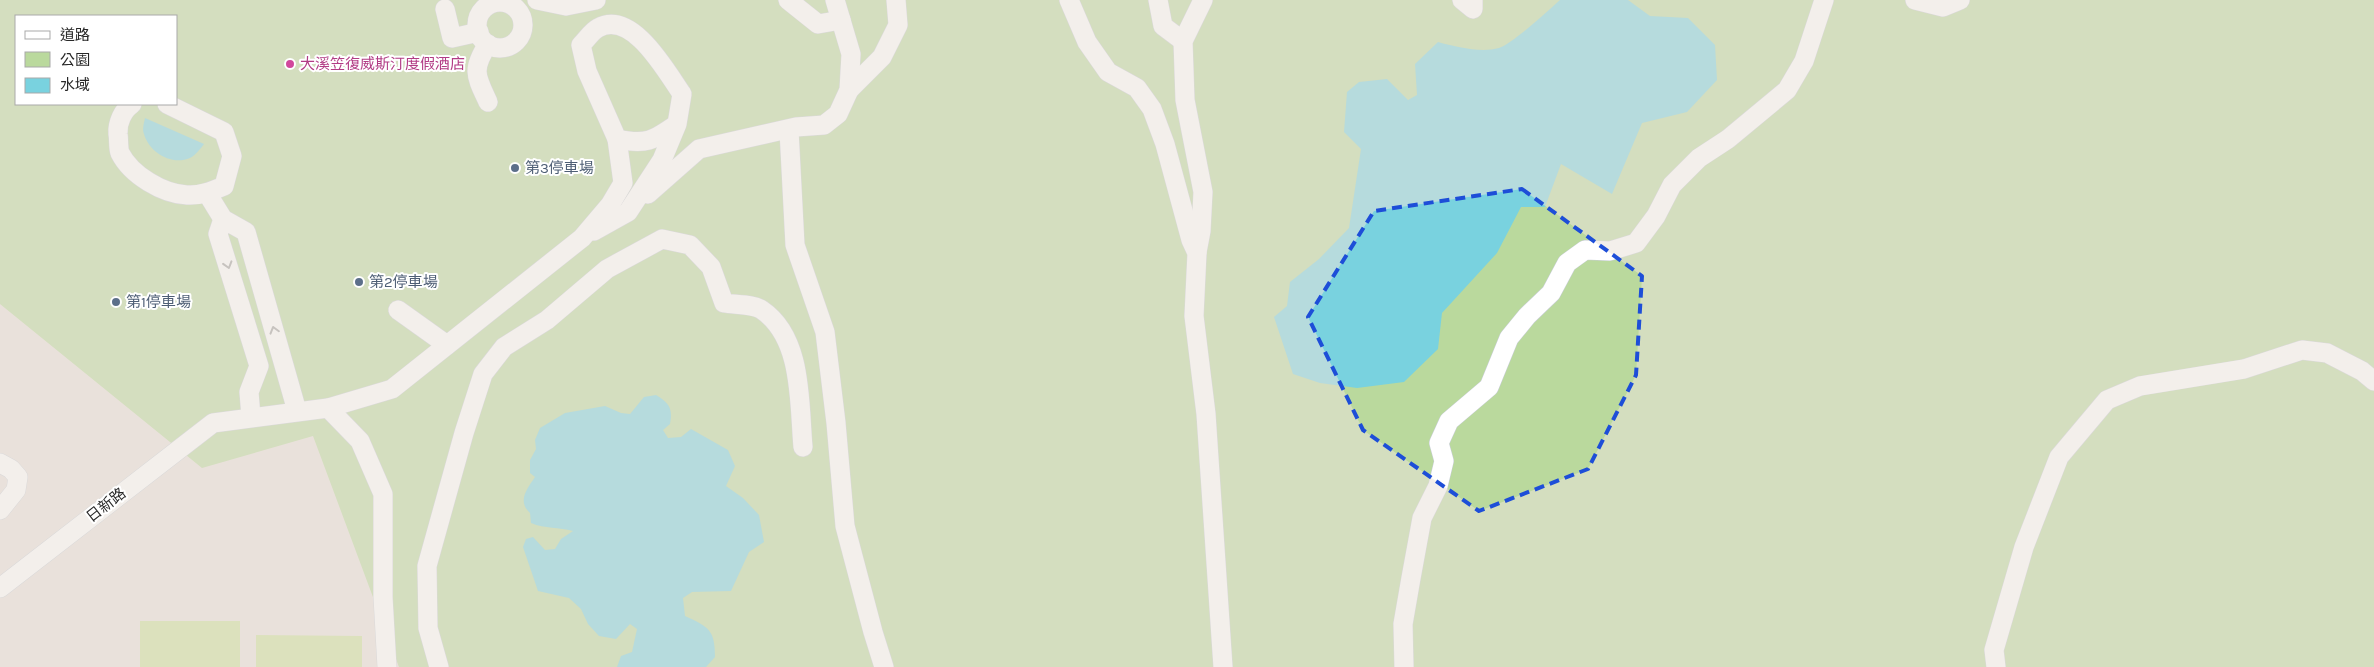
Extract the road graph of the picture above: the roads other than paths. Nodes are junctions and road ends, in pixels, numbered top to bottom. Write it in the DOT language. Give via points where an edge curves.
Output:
graph roads {
  1 [pos="537,0"];
  2 [pos="596,0"];
  3 [pos="788,0"];
  4 [pos="835,0"];
  5 [pos="896,0"];
  6 [pos="1068,0"];
  7 [pos="1158,0"];
  8 [pos="1203,0"];
  9 [pos="1462,0"];
  10 [pos="1472,0"];
  11 [pos="1824,0"];
  12 [pos="1915,0"];
  13 [pos="1960,0"];
  14 [pos="514,3"];
  15 [pos="445,9"];
  16 [pos="841,20"];
  17 [pos="483,38"];
  18 [pos="1183,41"];
  19 [pos="849,90"];
  20 [pos="488,102"];
  21 [pos="131,105"];
  22 [pos="168,105"];
  23 [pos="677,124"];
  24 [pos="789,130"];
  25 [pos="617,138"];
  26 [pos="207,193"];
  27 [pos="628,212"];
  28 [pos="223,218"];
  29 [pos="582,238"];
  30 [pos="1197,253"];
  31 [pos="398,310"];
  32 [pos="447,345"];
  33 [pos="282,359"];
  34 [pos="259,366"];
  35 [pos="2374,381"];
  36 [pos="328,408"];
  37 [pos="297,411"];
  38 [pos="252,417"];
  39 [pos="803,446"];
  40 [pos="0,463"];
  41 [pos="1,506"];
  42 [pos="0,588"];
  43 [pos="387,667"];
  44 [pos="439,667"];
  45 [pos="884,667"];
  46 [pos="1222,667"];
  47 [pos="1404,667"];
  48 [pos="1996,667"];
  1 -- 2 [label="street" via="566,6"];
  3 -- 16 [label="street" via="818,24"];
  4 -- 16 [label="street"];
  5 -- 19 [label="street" via="898,25 882,57"];
  6 -- 30 [label="street" via="1087,42 1108,72 1137,88 1152,109 1165,144 1190,240"];
  7 -- 18 [label="street" via="1163,26"];
  8 -- 18 [label="street"];
  9 -- 10 [label="street" via="1473,9"];
  11 -- 47 [label="street" via="1804,60 1787,90 1728,140 1699,158 1672,185 1656,216 1636,243 1610,252 1585,250 1567,263 1551,294 1509,338 1490,387 1449,421 1439,443 1444,461 1438,486 1422,518 1411,578 1403,624"];
  12 -- 13 [label="street" via="1943,7"];
  14 -- 17 [label="street" via="488,6 479,17"];
  14 -- 17 [label="street" via="523,20 521,35 503,48"];
  15 -- 17 [label="street" via="452,38"];
  16 -- 19 [label="street" via="852,54"];
  17 -- 20 [label="street" via="476,70"];
  18 -- 30 [label="street" via="1185,100 1203,192"];
  19 -- 24 [label="street" via="838,114 824,124"];
  21 -- 26 [label="street" via="118,126 120,152 136,173 161,188 186,195"];
  22 -- 26 [label="street" via="224,132 232,156 224,186"];
  23 -- 25 [label="street" via="656,139 638,143"];
  23 -- 25 [label="street" via="682,94 641,37 619,25 598,28 581,45 587,71"];
  23 -- 27 [label="street" via="662,160"];
  24 -- 27 [label="street" via="699,149"];
  24 -- 45 [label="street" via="795,244 825,332 845,526"];
  25 -- 29 [label="street" via="623,183 610,205"];
  26 -- 28 [label="street"];
  27 -- 29 [label="street"];
  33 -- 28 [label="street, one-way" via="246,232"];
  28 -- 34 [label="street, one-way" via="218,234"];
  29 -- 32 [label="street"];
  30 -- 46 [label="street" via="1194,316 1206,414"];
  31 -- 32 [label="street"];
  32 -- 36 [label="street" via="392,388"];
  33 -- 34 [label="street" via="267,358"];
  33 -- 37 [label="street"];
  34 -- 38 [label="street" via="249,392"];
  35 -- 48 [label="street" via="2327,353 2302,350 2244,369 2140,386 2106,400 2059,457 2024,547 1994,650"];
  36 -- 37 [label="street"];
  36 -- 43 [label="street" via="360,441 383,494"];
  37 -- 38 [label="street"];
  38 -- 42 [label="street, 日新路" via="213,423"];
  39 -- 44 [label="street" via="796,366 782,331 761,309 724,303 710,267 690,245 662,238 607,269 547,320 504,347 483,374 426,566 428,628"];
  40 -- 41 [label="street" via="18,476 16,490"];
}
